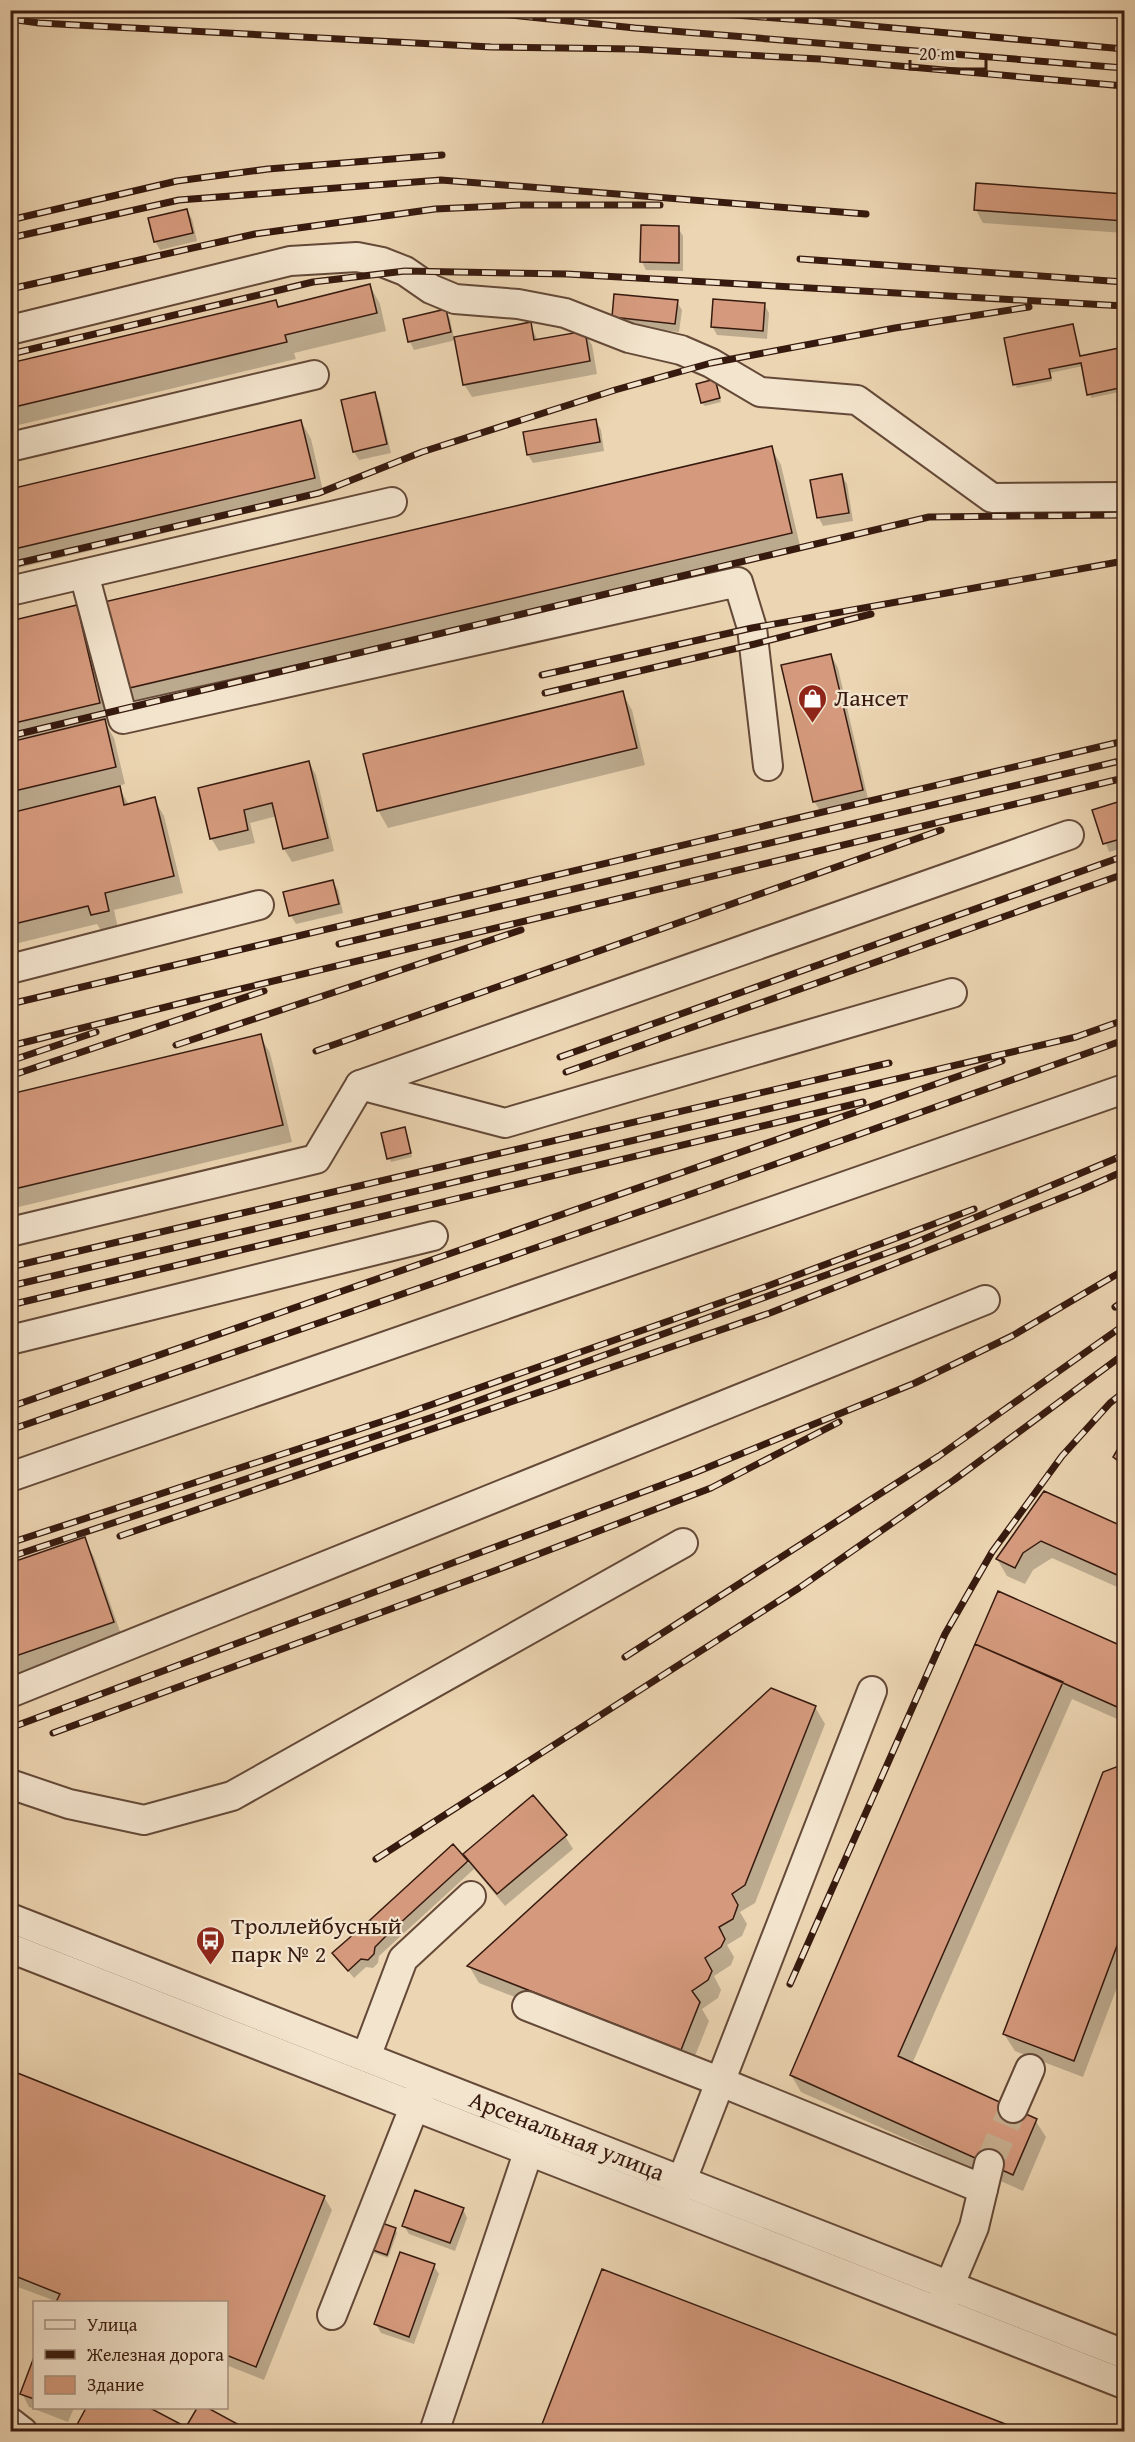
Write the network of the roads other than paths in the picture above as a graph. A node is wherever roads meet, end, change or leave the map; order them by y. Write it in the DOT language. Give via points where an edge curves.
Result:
graph roads {
  1 [pos="10,330"];
  2 [pos="314,375"];
  3 [pos="10,447"];
  4 [pos="1125,496"];
  5 [pos="392,502"];
  6 [pos="84,574"];
  7 [pos="10,591"];
  8 [pos="768,766"];
  9 [pos="1068,835"];
  10 [pos="259,905"];
  11 [pos="10,969"];
  12 [pos="952,993"];
  13 [pos="360,1085"];
  14 [pos="1125,1089"];
  15 [pos="10,1232"];
  16 [pos="433,1236"];
  17 [pos="985,1300"];
  18 [pos="10,1340"];
  19 [pos="10,1478"];
  20 [pos="683,1543"];
  21 [pos="872,1691"];
  22 [pos="10,1693"];
  23 [pos="10,1784"];
  24 [pos="471,1896"];
  25 [pos="10,1918"];
  26 [pos="10,1948"];
  27 [pos="526,2006"];
  28 [pos="366,2057"];
  29 [pos="1030,2069"];
  30 [pos="425,2080"];
  31 [pos="721,2082"];
  32 [pos="415,2106"];
  33 [pos="1013,2108"];
  34 [pos="538,2124"];
  35 [pos="527,2150"];
  36 [pos="682,2180"];
  37 [pos="671,2207"];
  38 [pos="950,2285"];
  39 [pos="939,2312"];
  40 [pos="332,2315"];
  41 [pos="1125,2354"];
  42 [pos="1124,2381"];
  43 [pos="10,2422"];
  44 [pos="23,2432"];
  45 [pos="434,2432"];
  1 -- 4 [label="street" via="291,261 357,257 405,271 431,289 455,299 565,313 629,338 681,350 760,392 857,400 992,498"];
  2 -- 3 [label="street"];
  5 -- 6 [label="street"];
  6 -- 7 [label="street"];
  6 -- 8 [label="street" via="123,719 738,582 752,628"];
  9 -- 13 [label="street"];
  10 -- 11 [label="street"];
  12 -- 13 [label="street" via="505,1123"];
  13 -- 15 [label="street" via="316,1159"];
  14 -- 19 [label="street"];
  16 -- 18 [label="street"];
  17 -- 22 [label="street"];
  20 -- 23 [label="street" via="232,1796 144,1820 69,1804"];
  21 -- 31 [label="street"];
  24 -- 28 [label="street" via="403,1959"];
  25 -- 28 [label="street, Арсенальная улица"];
  26 -- 32 [label="street, Арсенальная улица"];
  27 -- 31 [label="street"];
  28 -- 30 [label="street, Арсенальная улица"];
  29 -- 33 [label="street"];
  30 -- 32 [label="street"];
  30 -- 34 [label="street, Арсенальная улица"];
  31 -- 36 [label="street"];
  31 -- 38 [label="street" via="986,2177 974,2227"];
  32 -- 35 [label="street, Арсенальная улица"];
  32 -- 40 [label="street"];
  34 -- 35 [label="street"];
  34 -- 36 [label="street, Арсенальная улица"];
  35 -- 37 [label="street, Арсенальная улица"];
  35 -- 45 [label="street"];
  36 -- 37 [label="street"];
  36 -- 38 [label="street, Арсенальная улица"];
  37 -- 39 [label="street, Арсенальная улица"];
  38 -- 39 [label="street"];
  38 -- 41 [label="street, Арсенальная улица"];
  39 -- 42 [label="street, Арсенальная улица"];
  43 -- 44 [label="street"];
}
